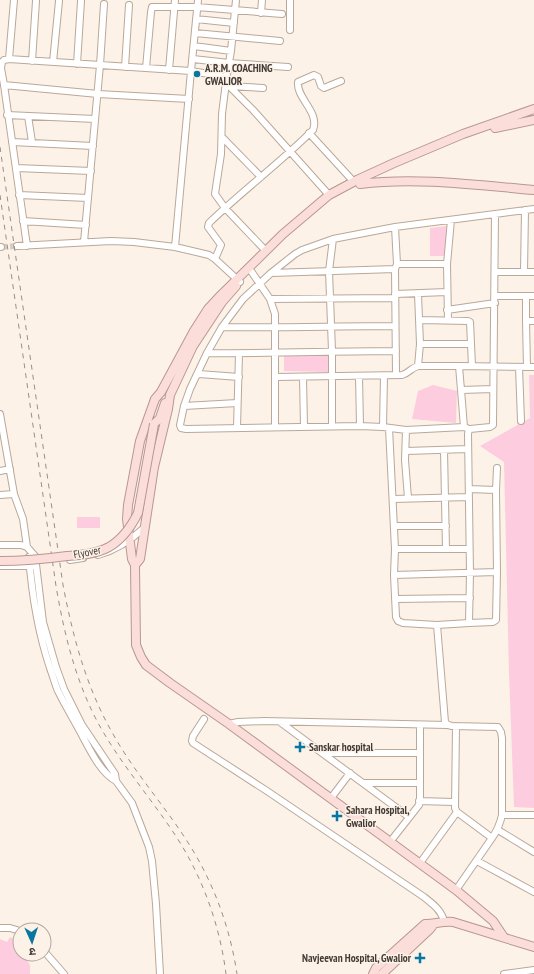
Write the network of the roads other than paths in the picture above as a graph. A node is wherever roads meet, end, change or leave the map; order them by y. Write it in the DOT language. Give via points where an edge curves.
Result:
graph roads {
  1 [pos="14,0"];
  2 [pos="198,0"];
  3 [pos="236,0"];
  4 [pos="262,0"];
  5 [pos="290,0"];
  6 [pos="36,1"];
  7 [pos="59,1"];
  8 [pos="81,1"];
  9 [pos="174,3"];
  10 [pos="104,4"];
  11 [pos="129,5"];
  12 [pos="197,7"];
  13 [pos="235,11"];
  14 [pos="261,12"];
  15 [pos="282,14"];
  16 [pos="196,19"];
  17 [pos="234,23"];
  18 [pos="290,30"];
  19 [pos="195,33"];
  20 [pos="233,36"];
  21 [pos="280,41"];
  22 [pos="194,46"];
  23 [pos="232,51"];
  24 [pos="9,59"];
  25 [pos="193,59"];
  26 [pos="1,61"];
  27 [pos="32,61"];
  28 [pos="53,62"];
  29 [pos="229,63"];
  30 [pos="76,64"];
  31 [pos="100,65"];
  32 [pos="125,67"];
  33 [pos="288,67"];
  34 [pos="146,68"];
  35 [pos="169,70"];
  36 [pos="192,71"];
  37 [pos="341,81"];
  38 [pos="227,82"];
  39 [pos="4,85"];
  40 [pos="263,88"];
  41 [pos="98,94"];
  42 [pos="189,99"];
  43 [pos="534,109"];
  44 [pos="8,115"];
  45 [pos="28,116"];
  46 [pos="96,119"];
  47 [pos="534,120"];
  48 [pos="310,133"];
  49 [pos="222,137"];
  50 [pos="12,142"];
  51 [pos="32,142"];
  52 [pos="93,146"];
  53 [pos="290,152"];
  54 [pos="16,168"];
  55 [pos="91,171"];
  56 [pos="261,177"];
  57 [pos="357,183"];
  58 [pos="534,190"];
  59 [pos="20,195"];
  60 [pos="329,195"];
  61 [pos="88,198"];
  62 [pos="225,208"];
  63 [pos="534,209"];
  64 [pos="525,210"];
  65 [pos="496,214"];
  66 [pos="451,220"];
  67 [pos="23,221"];
  68 [pos="86,225"];
  69 [pos="395,227"];
  70 [pos="333,239"];
  71 [pos="84,242"];
  72 [pos="17,246"];
  73 [pos="27,246"];
  74 [pos="175,247"];
  75 [pos="265,250"];
  76 [pos="215,259"];
  77 [pos="447,264"];
  78 [pos="396,266"];
  79 [pos="250,270"];
  80 [pos="329,271"];
  81 [pos="495,272"];
  82 [pos="524,272"];
  83 [pos="534,272"];
  84 [pos="271,273"];
  85 [pos="239,280"];
  86 [pos="259,284"];
  87 [pos="447,292"];
  88 [pos="418,294"];
  89 [pos="395,296"];
  90 [pos="495,296"];
  91 [pos="526,296"];
  92 [pos="534,296"];
  93 [pos="330,298"];
  94 [pos="270,299"];
  95 [pos="495,303"];
  96 [pos="447,310"];
  97 [pos="420,320"];
  98 [pos="448,320"];
  99 [pos="526,321"];
  100 [pos="534,321"];
  101 [pos="330,326"];
  102 [pos="395,326"];
  103 [pos="222,327"];
  104 [pos="275,328"];
  105 [pos="420,344"];
  106 [pos="471,344"];
  107 [pos="332,351"];
  108 [pos="396,351"];
  109 [pos="207,353"];
  110 [pos="275,353"];
  111 [pos="239,354"];
  112 [pos="418,366"];
  113 [pos="459,366"];
  114 [pos="472,366"];
  115 [pos="495,367"];
  116 [pos="519,367"];
  117 [pos="527,367"];
  118 [pos="534,367"];
  119 [pos="198,374"];
  120 [pos="332,376"];
  121 [pos="359,376"];
  122 [pos="384,376"];
  123 [pos="396,376"];
  124 [pos="238,377"];
  125 [pos="275,377"];
  126 [pos="303,377"];
  127 [pos="493,389"];
  128 [pos="461,390"];
  129 [pos="170,395"];
  130 [pos="161,399"];
  131 [pos="237,403"];
  132 [pos="184,406"];
  133 [pos="0,414"];
  134 [pos="521,421"];
  135 [pos="332,426"];
  136 [pos="360,426"];
  137 [pos="275,427"];
  138 [pos="304,427"];
  139 [pos="386,427"];
  140 [pos="237,428"];
  141 [pos="467,428"];
  142 [pos="406,430"];
  143 [pos="2,441"];
  144 [pos="468,449"];
  145 [pos="444,450"];
  146 [pos="406,451"];
  147 [pos="497,468"];
  148 [pos="10,469"];
  149 [pos="0,471"];
  150 [pos="469,489"];
  151 [pos="496,490"];
  152 [pos="14,494"];
  153 [pos="0,495"];
  154 [pos="469,497"];
  155 [pos="393,498"];
  156 [pos="408,498"];
  157 [pos="445,498"];
  158 [pos="394,526"];
  159 [pos="446,526"];
  160 [pos="144,528"];
  161 [pos="130,540"];
  162 [pos="0,544"];
  163 [pos="395,548"];
  164 [pos="29,549"];
  165 [pos="446,549"];
  166 [pos="469,549"];
  167 [pos="70,560"];
  168 [pos="0,561"];
  169 [pos="135,565"];
  170 [pos="0,566"];
  171 [pos="33,566"];
  172 [pos="498,572"];
  173 [pos="470,573"];
  174 [pos="394,575"];
  175 [pos="470,598"];
  176 [pos="396,599"];
  177 [pos="469,623"];
  178 [pos="437,625"];
  179 [pos="204,718"];
  180 [pos="280,722"];
  181 [pos="229,724"];
  182 [pos="420,724"];
  183 [pos="448,725"];
  184 [pos="456,726"];
  185 [pos="324,753"];
  186 [pos="420,753"];
  187 [pos="350,773"];
  188 [pos="364,783"];
  189 [pos="420,783"];
  190 [pos="331,798"];
  191 [pos="419,801"];
  192 [pos="454,802"];
  193 [pos="457,812"];
  194 [pos="502,815"];
  195 [pos="534,816"];
  196 [pos="410,817"];
  197 [pos="498,830"];
  198 [pos="492,838"];
  199 [pos="390,842"];
  200 [pos="534,852"];
  201 [pos="477,861"];
  202 [pos="420,863"];
  203 [pos="456,890"];
  204 [pos="534,892"];
  205 [pos="489,916"];
  206 [pos="444,921"];
  207 [pos="0,928"];
  208 [pos="12,929"];
  209 [pos="477,930"];
  210 [pos="502,936"];
  211 [pos="534,946"];
  212 [pos="52,958"];
  213 [pos="534,970"];
  214 [pos="375,973"];
  215 [pos="64,974"];
  216 [pos="160,974"];
  217 [pos="504,974"];
  1 -- 24 [label="street"];
  2 -- 12 [label="street"];
  3 -- 13 [label="street"];
  4 -- 14 [label="street"];
  5 -- 18 [label="street"];
  6 -- 27 [label="street"];
  7 -- 28 [label="street"];
  8 -- 30 [label="street"];
  9 -- 12 [label="street"];
  9 -- 34 [label="street" via="154,6 151,9"];
  9 -- 35 [label="street"];
  10 -- 31 [label="street"];
  11 -- 32 [label="street"];
  12 -- 13 [label="street"];
  12 -- 16 [label="street"];
  13 -- 14 [label="street"];
  13 -- 17 [label="street"];
  14 -- 15 [label="street"];
  16 -- 17 [label="street"];
  16 -- 19 [label="street"];
  17 -- 20 [label="street"];
  19 -- 20 [label="street"];
  19 -- 22 [label="street"];
  20 -- 21 [label="street"];
  20 -- 23 [label="street"];
  22 -- 23 [label="street"];
  22 -- 25 [label="street"];
  23 -- 29 [label="street"];
  24 -- 26 [label="street"];
  24 -- 27 [label="street"];
  25 -- 29 [label="street"];
  25 -- 36 [label="street"];
  26 -- 39 [label="street"];
  27 -- 28 [label="street"];
  28 -- 30 [label="street"];
  29 -- 33 [label="street"];
  29 -- 38 [label="street"];
  30 -- 31 [label="street"];
  31 -- 32 [label="street"];
  31 -- 41 [label="street"];
  32 -- 34 [label="street"];
  34 -- 35 [label="street"];
  35 -- 36 [label="street"];
  36 -- 38 [label="street"];
  36 -- 42 [label="street"];
  37 -- 48 [label="street" via="324,88 314,75 298,82 313,119 314,127"];
  38 -- 40 [label="street"];
  38 -- 49 [label="street" via="222,114"];
  38 -- 53 [label="street"];
  39 -- 41 [label="street"];
  39 -- 44 [label="street"];
  41 -- 42 [label="street"];
  41 -- 46 [label="street"];
  42 -- 74 [label="street"];
  43 -- 57 [label="main road" via="394,162"];
  44 -- 45 [label="street"];
  44 -- 50 [label="street"];
  45 -- 46 [label="street"];
  45 -- 51 [label="street"];
  46 -- 52 [label="street"];
  47 -- 57 [label="main road" via="478,134"];
  48 -- 53 [label="street"];
  48 -- 57 [label="street"];
  49 -- 56 [label="street"];
  49 -- 62 [label="street" via="215,190 217,198"];
  50 -- 51 [label="street"];
  50 -- 54 [label="street"];
  51 -- 52 [label="street"];
  52 -- 55 [label="street"];
  53 -- 56 [label="street"];
  53 -- 60 [label="street"];
  54 -- 55 [label="street"];
  54 -- 59 [label="street"];
  55 -- 61 [label="street"];
  56 -- 62 [label="street"];
  57 -- 58 [label="main road" via="419,181"];
  57 -- 60 [label="main road"];
  57 -- 79 [label="main road" via="333,199"];
  59 -- 61 [label="street"];
  59 -- 67 [label="street"];
  60 -- 75 [label="main road"];
  61 -- 68 [label="street"];
  62 -- 75 [label="street"];
  62 -- 76 [label="street" via="208,225 221,245"];
  63 -- 64 [label="street"];
  64 -- 65 [label="street"];
  64 -- 82 [label="street"];
  65 -- 66 [label="street"];
  65 -- 81 [label="street"];
  66 -- 69 [label="street"];
  66 -- 77 [label="street"];
  67 -- 68 [label="street"];
  67 -- 73 [label="street"];
  68 -- 71 [label="street"];
  69 -- 70 [label="street"];
  69 -- 78 [label="street"];
  70 -- 80 [label="street"];
  70 -- 84 [label="street" via="299,252"];
  71 -- 73 [label="street"];
  71 -- 74 [label="street" via="122,241"];
  72 -- 73 [label="street"];
  74 -- 76 [label="street"];
  75 -- 79 [label="main road"];
  76 -- 85 [label="street"];
  77 -- 78 [label="street"];
  77 -- 87 [label="street"];
  78 -- 80 [label="street"];
  78 -- 89 [label="street"];
  79 -- 85 [label="main road"];
  79 -- 86 [label="street"];
  80 -- 84 [label="street"];
  80 -- 93 [label="street"];
  81 -- 82 [label="street"];
  81 -- 90 [label="street"];
  82 -- 83 [label="street"];
  84 -- 86 [label="street"];
  85 -- 129 [label="main road" via="193,346"];
  85 -- 130 [label="main road" via="220,294 208,309 194,331"];
  86 -- 94 [label="street"];
  86 -- 103 [label="street" via="243,299"];
  87 -- 88 [label="street"];
  87 -- 96 [label="street"];
  88 -- 89 [label="street"];
  88 -- 97 [label="street"];
  89 -- 93 [label="street"];
  89 -- 102 [label="street"];
  90 -- 91 [label="street"];
  90 -- 95 [label="street"];
  91 -- 92 [label="street"];
  91 -- 99 [label="street"];
  93 -- 94 [label="street"];
  93 -- 101 [label="street"];
  94 -- 104 [label="street" via="275,314"];
  95 -- 96 [label="street"];
  95 -- 115 [label="street"];
  96 -- 98 [label="street"];
  97 -- 98 [label="street"];
  97 -- 105 [label="street"];
  98 -- 106 [label="street" via="470,322"];
  99 -- 100 [label="street"];
  99 -- 117 [label="street"];
  101 -- 102 [label="street"];
  101 -- 104 [label="street"];
  101 -- 107 [label="street"];
  102 -- 108 [label="street"];
  103 -- 104 [label="street"];
  103 -- 109 [label="street"];
  104 -- 110 [label="street"];
  105 -- 106 [label="street"];
  105 -- 112 [label="street"];
  106 -- 114 [label="street"];
  107 -- 108 [label="street"];
  107 -- 110 [label="street"];
  107 -- 120 [label="street"];
  108 -- 123 [label="street"];
  109 -- 111 [label="street"];
  109 -- 119 [label="street"];
  110 -- 111 [label="street"];
  110 -- 125 [label="street"];
  111 -- 124 [label="street"];
  112 -- 113 [label="street"];
  112 -- 123 [label="street" via="406,374"];
  113 -- 114 [label="street"];
  113 -- 128 [label="street"];
  114 -- 115 [label="street"];
  115 -- 116 [label="street"];
  115 -- 127 [label="street"];
  116 -- 117 [label="street"];
  116 -- 134 [label="street"];
  117 -- 118 [label="street"];
  119 -- 124 [label="street"];
  119 -- 132 [label="street"];
  120 -- 121 [label="street"];
  120 -- 126 [label="street"];
  120 -- 135 [label="street"];
  121 -- 122 [label="street"];
  121 -- 136 [label="street"];
  122 -- 123 [label="street"];
  122 -- 139 [label="street"];
  124 -- 131 [label="street"];
  125 -- 126 [label="street"];
  125 -- 137 [label="street"];
  126 -- 138 [label="street"];
  127 -- 128 [label="street"];
  127 -- 141 [label="street" via="493,425"];
  128 -- 141 [label="street"];
  129 -- 130 [label="main road, Flyover"];
  129 -- 160 [label="main road"];
  130 -- 161 [label="main road" via="154,399 140,441 127,513"];
  130 -- 168 [label="main road, Flyover, bridge" via="160,418 154,424 138,513 124,535 111,546 90,554"];
  131 -- 132 [label="street"];
  131 -- 140 [label="street"];
  132 -- 140 [label="street" via="180,425 183,429"];
  133 -- 143 [label="street"];
  135 -- 136 [label="street"];
  135 -- 138 [label="street"];
  136 -- 139 [label="street"];
  137 -- 138 [label="street"];
  137 -- 140 [label="street"];
  139 -- 142 [label="street"];
  139 -- 155 [label="street"];
  141 -- 142 [label="street"];
  141 -- 144 [label="street"];
  142 -- 146 [label="street"];
  143 -- 148 [label="street"];
  144 -- 145 [label="street"];
  144 -- 150 [label="street"];
  145 -- 146 [label="street"];
  145 -- 157 [label="street"];
  146 -- 156 [label="street"];
  147 -- 151 [label="street"];
  148 -- 149 [label="street"];
  148 -- 152 [label="street"];
  150 -- 151 [label="street"];
  150 -- 154 [label="street"];
  151 -- 172 [label="street"];
  152 -- 153 [label="street"];
  152 -- 164 [label="street" via="23,519"];
  154 -- 157 [label="street"];
  154 -- 166 [label="street"];
  155 -- 156 [label="street"];
  155 -- 158 [label="street"];
  156 -- 157 [label="street"];
  157 -- 159 [label="street"];
  158 -- 159 [label="street"];
  158 -- 163 [label="street"];
  159 -- 165 [label="street"];
  160 -- 161 [label="street"];
  160 -- 169 [label="main road" via="140,559"];
  161 -- 167 [label="street" via="106,553"];
  161 -- 169 [label="main road"];
  162 -- 164 [label="street" via="21,545"];
  163 -- 165 [label="street"];
  163 -- 174 [label="street"];
  164 -- 171 [label="street"];
  165 -- 166 [label="street"];
  166 -- 173 [label="street"];
  169 -- 181 [label="main road" via="136,645 140,658 170,684"];
  170 -- 171 [label="street"];
  171 -- 216 [label="street" via="36,614 45,653 58,691 98,762 132,803 149,847 156,904"];
  172 -- 173 [label="street"];
  172 -- 177 [label="street" via="496,620"];
  173 -- 174 [label="street"];
  173 -- 175 [label="street"];
  174 -- 176 [label="street"];
  175 -- 176 [label="street"];
  175 -- 177 [label="street"];
  176 -- 178 [label="street" via="398,621"];
  177 -- 178 [label="street"];
  178 -- 183 [label="street" via="444,720"];
  179 -- 206 [label="street" via="193,736 193,743 424,897 442,914"];
  180 -- 181 [label="street"];
  180 -- 182 [label="street"];
  180 -- 185 [label="street"];
  181 -- 190 [label="main road"];
  182 -- 183 [label="street"];
  182 -- 186 [label="street"];
  183 -- 184 [label="street"];
  184 -- 192 [label="street"];
  184 -- 194 [label="street" via="499,728 502,753"];
  185 -- 186 [label="street"];
  185 -- 187 [label="street"];
  186 -- 189 [label="street"];
  187 -- 188 [label="street"];
  187 -- 190 [label="street"];
  188 -- 189 [label="street"];
  188 -- 196 [label="street"];
  189 -- 191 [label="street"];
  190 -- 199 [label="main road"];
  191 -- 192 [label="street"];
  191 -- 196 [label="street"];
  192 -- 193 [label="street"];
  193 -- 198 [label="street"];
  193 -- 202 [label="street"];
  194 -- 195 [label="street"];
  194 -- 197 [label="street"];
  196 -- 199 [label="street"];
  197 -- 198 [label="street"];
  197 -- 200 [label="street"];
  198 -- 201 [label="street"];
  199 -- 202 [label="main road"];
  201 -- 203 [label="street"];
  201 -- 204 [label="street"];
  202 -- 203 [label="main road"];
  203 -- 205 [label="main road"];
  205 -- 209 [label="main road" via="486,927"];
  205 -- 210 [label="main road"];
  206 -- 209 [label="main road"];
  206 -- 214 [label="main road" via="425,924"];
  207 -- 208 [label="street"];
  209 -- 210 [label="main road"];
  210 -- 211 [label="main road"];
  212 -- 215 [label="street"];
  213 -- 217 [label="street"];
}
